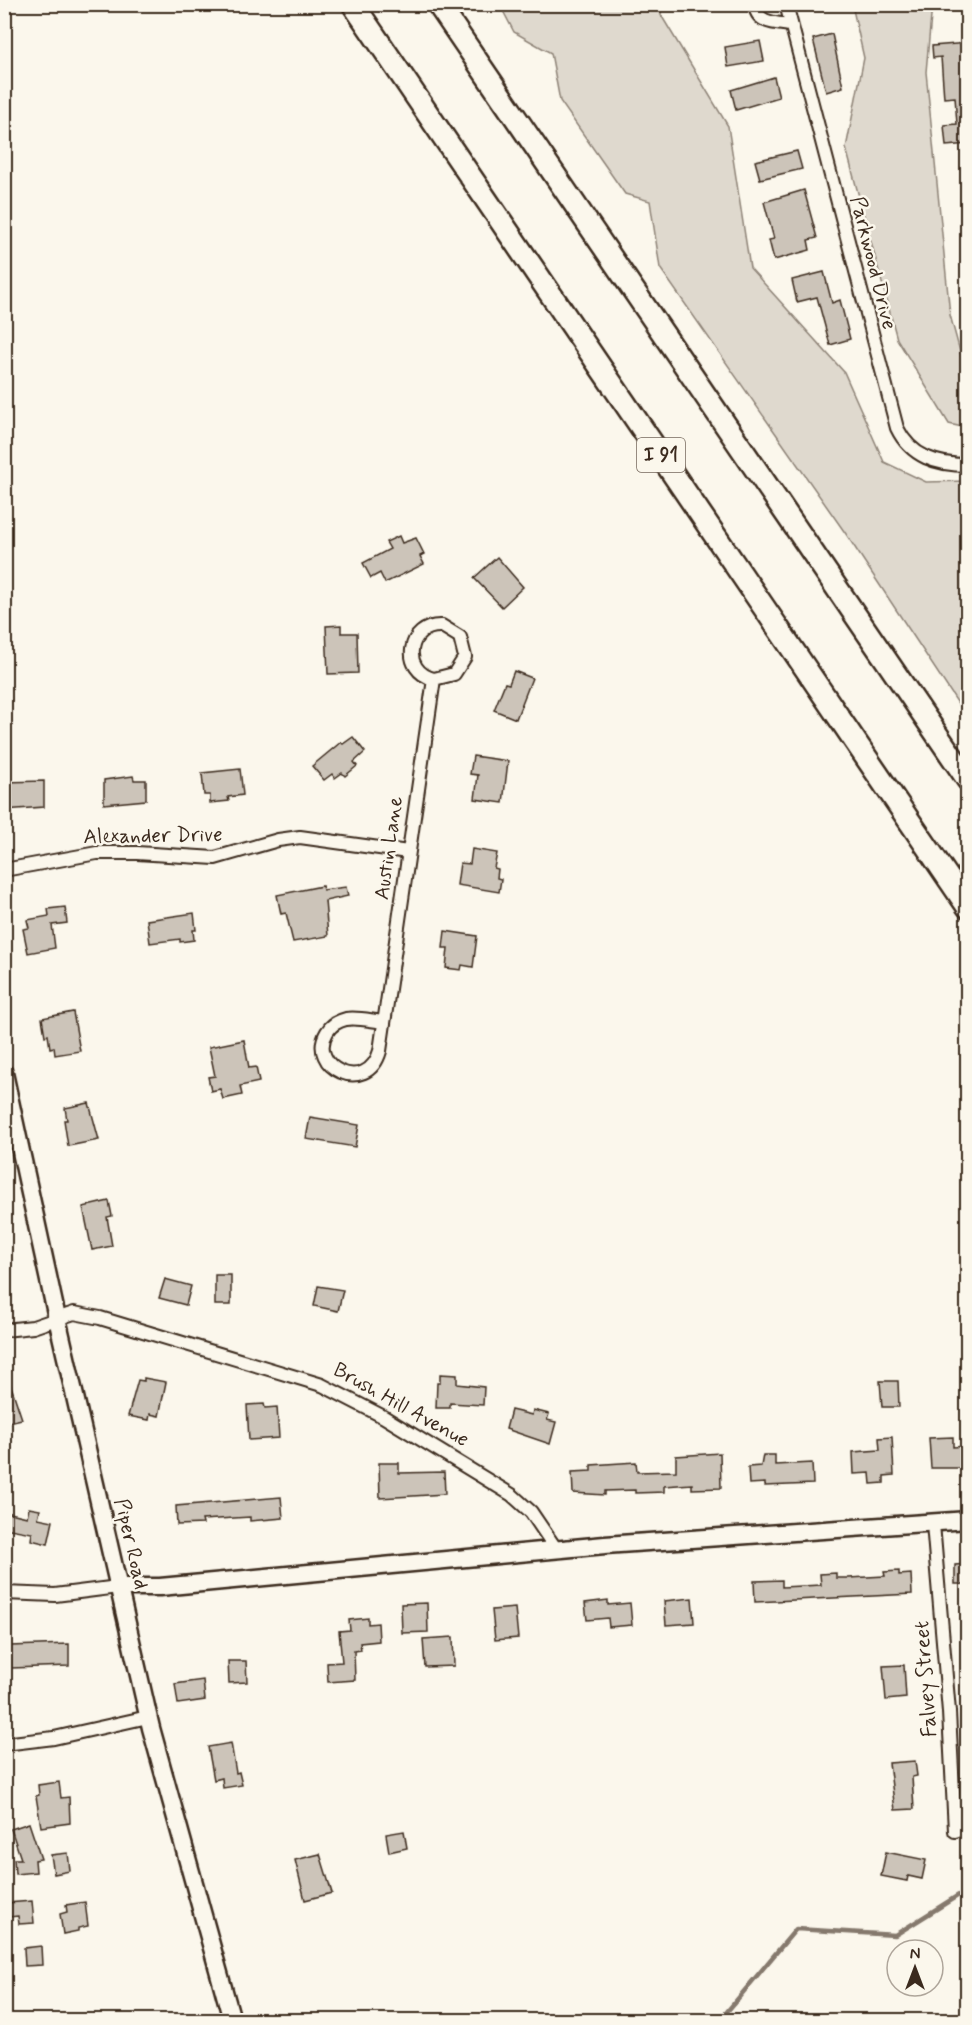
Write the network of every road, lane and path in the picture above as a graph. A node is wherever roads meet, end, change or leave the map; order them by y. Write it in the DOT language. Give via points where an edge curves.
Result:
graph roads {
  1 [pos="353,4"];
  2 [pos="438,4"];
  3 [pos="755,4"];
  4 [pos="786,4"];
  5 [pos="791,25"];
  6 [pos="968,465"];
  7 [pos="434,679"];
  8 [pos="968,780"];
  9 [pos="408,852"];
  10 [pos="4,870"];
  11 [pos="968,907"];
  12 [pos="384,1022"];
  13 [pos="4,1073"];
  14 [pos="57,1318"];
  15 [pos="4,1330"];
  16 [pos="968,1521"];
  17 [pos="933,1524"];
  18 [pos="556,1550"];
  19 [pos="118,1587"];
  20 [pos="4,1593"];
  21 [pos="148,1717"];
  22 [pos="4,1744"];
  23 [pos="955,1831"];
  24 [pos="232,2020"];
  1 -- 11 [label="highway, I 91"];
  2 -- 8 [label="highway"];
  3 -- 5 [label="street" via="761,19"];
  4 -- 5 [label="street, Parkwood Drive"];
  5 -- 6 [label="street, Parkwood Drive" via="897,428 917,454"];
  7 -- 7 [label="street" via="454,674 465,657 460,637 442,626 422,631 411,649 416,669"];
  7 -- 9 [label="street, Austin Lane"];
  9 -- 10 [label="street, Alexander Drive" via="300,837 214,858 97,853"];
  9 -- 12 [label="street, Austin Lane"];
  12 -- 12 [label="street, Austin Lane" via="351,1018 335,1024 324,1042 328,1063 347,1075 368,1070 378,1056"];
  13 -- 14 [label="street, Piper Road"];
  14 -- 15 [label="street, Brush Hill Avenue" via="33,1327"];
  14 -- 18 [label="street, Brush Hill Avenue" via="74,1313 100,1318 322,1385 384,1417 512,1495 531,1512"];
  14 -- 19 [label="street, Piper Road"];
  16 -- 17 [label="street"];
  17 -- 18 [label="street"];
  17 -- 23 [label="street, Falvey Street"];
  18 -- 19 [label="street" via="160,1587"];
  19 -- 20 [label="street" via="55,1596"];
  19 -- 21 [label="street, Piper Road"];
  21 -- 22 [label="street" via="54,1738"];
  21 -- 24 [label="street, Piper Road"];
}
